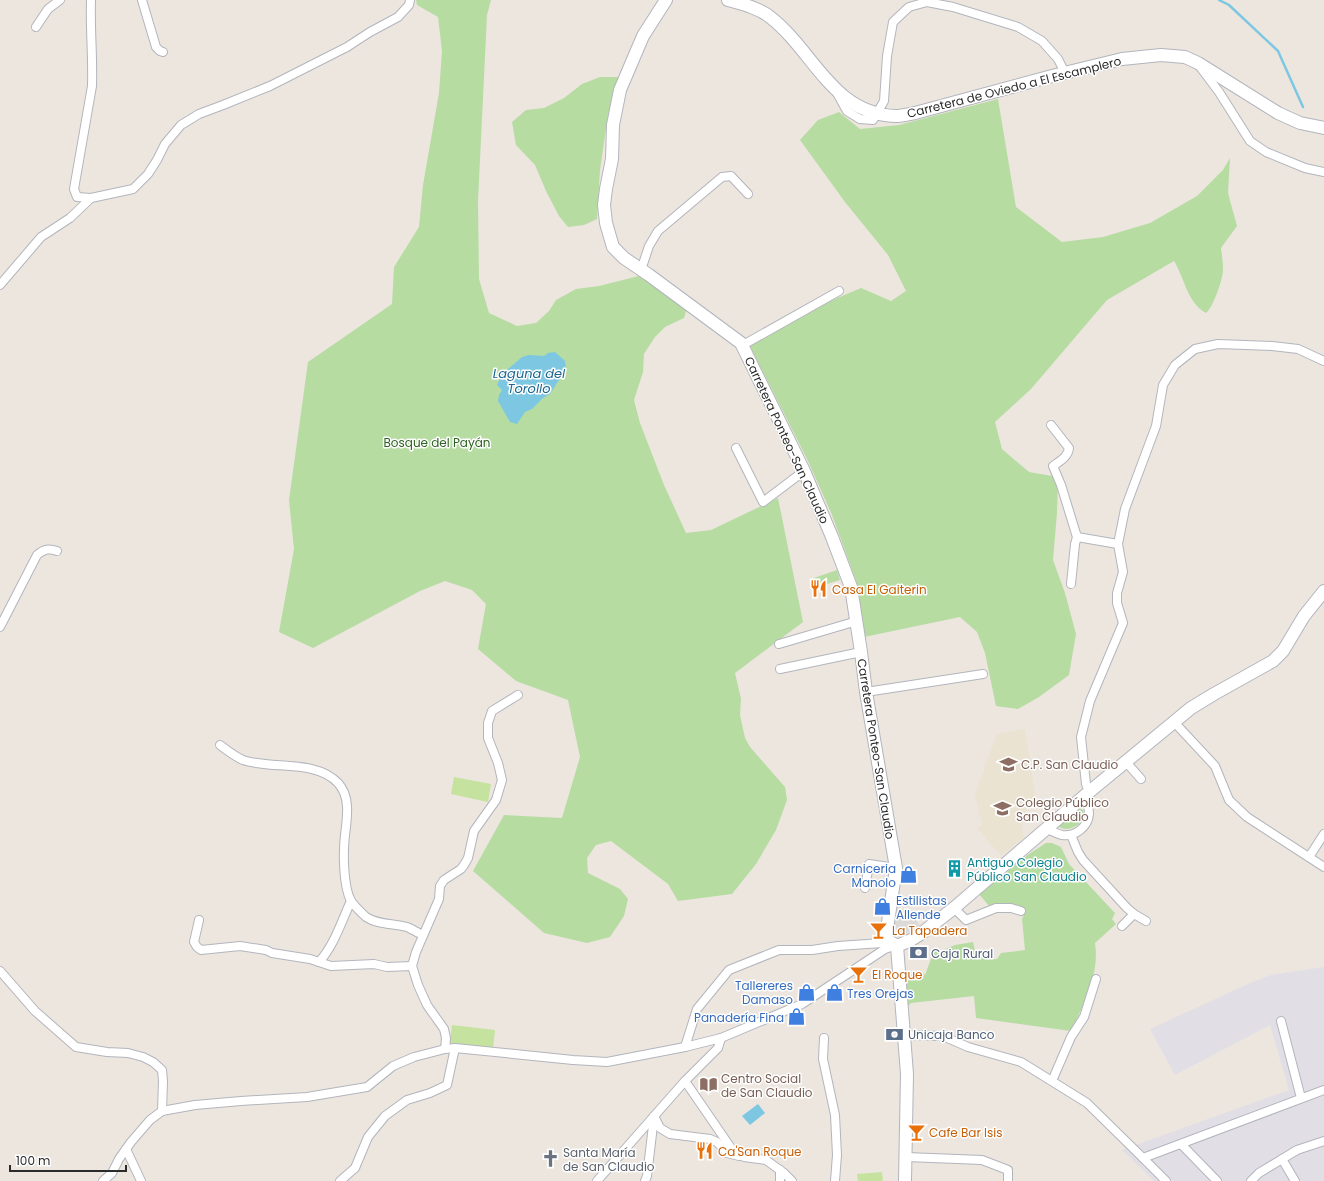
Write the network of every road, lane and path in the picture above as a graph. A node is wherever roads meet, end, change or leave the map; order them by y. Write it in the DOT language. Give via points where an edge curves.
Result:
graph roads {
  1 [pos="60,0"];
  2 [pos="91,0"];
  3 [pos="142,0"];
  4 [pos="410,0"];
  5 [pos="666,0"];
  6 [pos="728,0"];
  7 [pos="36,27"];
  8 [pos="163,52"];
  9 [pos="1198,63"];
  10 [pos="1065,73"];
  11 [pos="876,113"];
  12 [pos="1324,128"];
  13 [pos="1324,172"];
  14 [pos="748,194"];
  15 [pos="91,198"];
  16 [pos="641,270"];
  17 [pos="0,285"];
  18 [pos="839,291"];
  19 [pos="743,345"];
  20 [pos="1324,361"];
  21 [pos="1050,426"];
  22 [pos="736,448"];
  23 [pos="804,471"];
  24 [pos="1078,537"];
  25 [pos="1118,544"];
  26 [pos="57,551"];
  27 [pos="1071,584"];
  28 [pos="1324,591"];
  29 [pos="856,621"];
  30 [pos="0,627"];
  31 [pos="779,644"];
  32 [pos="861,652"];
  33 [pos="780,669"];
  34 [pos="983,674"];
  35 [pos="866,692"];
  36 [pos="518,695"];
  37 [pos="1174,722"];
  38 [pos="220,745"];
  39 [pos="1126,762"];
  40 [pos="1141,779"];
  41 [pos="1087,794"];
  42 [pos="1047,829"];
  43 [pos="1324,834"];
  44 [pos="1070,835"];
  45 [pos="1309,857"];
  46 [pos="1324,867"];
  47 [pos="896,868"];
  48 [pos="865,888"];
  49 [pos="351,900"];
  50 [pos="954,908"];
  51 [pos="1021,911"];
  52 [pos="1134,914"];
  53 [pos="199,920"];
  54 [pos="1146,921"];
  55 [pos="1122,926"];
  56 [pos="423,935"];
  57 [pos="896,946"];
  58 [pos="320,962"];
  59 [pos="412,966"];
  60 [pos="0,971"];
  61 [pos="1096,979"];
  62 [pos="1281,1021"];
  63 [pos="905,1035"];
  64 [pos="721,1038"];
  65 [pos="824,1038"];
  66 [pos="685,1047"];
  67 [pos="455,1048"];
  68 [pos="445,1049"];
  69 [pos="685,1081"];
  70 [pos="1052,1081"];
  71 [pos="1324,1090"];
  72 [pos="1301,1098"];
  73 [pos="162,1111"];
  74 [pos="654,1116"];
  75 [pos="1324,1141"];
  76 [pos="1181,1144"];
  77 [pos="126,1149"];
  78 [pos="744,1157"];
  79 [pos="906,1157"];
  80 [pos="1143,1158"];
  81 [pos="1282,1159"];
  82 [pos="780,1170"];
  83 [pos="103,1181"];
  84 [pos="141,1181"];
  85 [pos="340,1181"];
  86 [pos="597,1181"];
  87 [pos="645,1181"];
  88 [pos="780,1181"];
  89 [pos="786,1181"];
  90 [pos="792,1181"];
  91 [pos="835,1181"];
  92 [pos="905,1181"];
  93 [pos="1008,1181"];
  94 [pos="1166,1181"];
  95 [pos="1217,1181"];
  96 [pos="1251,1181"];
  97 [pos="1295,1181"];
  1 -- 7 [label="street" via="48,9"];
  2 -- 15 [label="street" via="92,86 74,189 77,197"];
  3 -- 8 [label="street" via="156,47"];
  4 -- 15 [label="street" via="409,5 398,17 347,47 270,86 199,114 181,125 164,144 148,174 133,189"];
  5 -- 16 [label="street, Carretera Ponteo-San Claudio" via="643,36 620,90 613,125 612,159 604,205 613,247"];
  6 -- 11 [label="street, Carretera de Oviedo a El Escamplero" via="769,16 789,34 835,90 851,102"];
  9 -- 10 [label="street, Carretera de Oviedo a El Escamplero" via="1185,57 1161,55 1122,59"];
  9 -- 12 [label="street, Carretera de Oviedo a El Escamplero" via="1278,112 1300,123"];
  9 -- 13 [label="street" via="1250,141 1266,152 1305,168"];
  10 -- 11 [label="street, Carretera de Oviedo a El Escamplero" via="914,113 897,116"];
  10 -- 11 [label="street" via="1058,58 1042,41 1018,27 953,7 927,2 909,7 893,22 887,56 884,101"];
  14 -- 16 [label="street" via="732,176 722,176 658,231 649,246"];
  15 -- 17 [label="street" via="70,218 42,237"];
  16 -- 19 [label="street, Carretera Ponteo-San Claudio"];
  18 -- 19 [label="street"];
  19 -- 23 [label="street, Carretera Ponteo-San Claudio"];
  20 -- 25 [label="street" via="1298,349 1218,344 1195,349 1175,365 1163,385 1156,426 1125,509"];
  21 -- 24 [label="street" via="1069,448 1065,457 1053,466"];
  22 -- 23 [label="street" via="763,502"];
  23 -- 29 [label="street, Carretera Ponteo-San Claudio" via="851,587"];
  24 -- 25 [label="street"];
  24 -- 27 [label="street"];
  25 -- 41 [label="street" via="1123,572 1117,603 1123,623 1090,701 1081,737"];
  26 -- 30 [label="street" via="42,550 37,555"];
  28 -- 37 [label="street" via="1304,616 1283,651 1273,661 1191,708"];
  29 -- 31 [label="street"];
  29 -- 32 [label="street, Carretera Ponteo-San Claudio"];
  32 -- 33 [label="street"];
  32 -- 35 [label="street, Carretera Ponteo-San Claudio"];
  34 -- 35 [label="street"];
  35 -- 47 [label="street, Carretera Ponteo-San Claudio"];
  36 -- 56 [label="street" via="492,711 488,723 488,738 502,780 496,800 474,831 464,865 440,886 439,899"];
  37 -- 39 [label="street"];
  37 -- 45 [label="street" via="1215,766 1229,800 1247,817"];
  38 -- 49 [label="street" via="242,759 259,764 313,770 330,776 339,784 345,793 348,808 344,859 347,889"];
  39 -- 40 [label="street"];
  39 -- 41 [label="street"];
  41 -- 42 [label="street"];
  41 -- 44 [label="street" via="1087,821 1082,828"];
  42 -- 44 [label="street" via="1058,834"];
  42 -- 50 [label="street"];
  43 -- 45 [label="street"];
  44 -- 52 [label="street" via="1083,860"];
  45 -- 46 [label="street"];
  47 -- 48 [label="street" via="869,864"];
  47 -- 57 [label="street, Carretera Ponteo-San Claudio" via="886,936 887,940"];
  49 -- 56 [label="street" via="373,921 407,927"];
  49 -- 58 [label="street" via="330,949"];
  50 -- 51 [label="street" via="966,920 996,908"];
  50 -- 57 [label="street" via="922,933"];
  52 -- 54 [label="street"];
  52 -- 55 [label="street"];
  53 -- 58 [label="street" via="194,942 201,950 240,946"];
  56 -- 59 [label="street"];
  57 -- 63 [label="street"];
  57 -- 64 [label="street" via="885,949 802,1004"];
  57 -- 66 [label="street" via="882,943 812,950 779,950 729,970 697,1009"];
  58 -- 59 [label="street" via="331,966"];
  59 -- 68 [label="street" via="427,1005 444,1028"];
  60 -- 73 [label="street" via="35,1011 76,1047 107,1052 128,1052 153,1062 162,1070"];
  61 -- 70 [label="street" via="1084,1017 1071,1038"];
  62 -- 72 [label="street"];
  63 -- 70 [label="street" via="942,1036 968,1047 1021,1062"];
  63 -- 79 [label="street"];
  64 -- 66 [label="street"];
  64 -- 69 [label="street" via="718,1048"];
  65 -- 91 [label="street" via="823,1059 834,1115 837,1155"];
  66 -- 67 [label="street" via="607,1062"];
  67 -- 68 [label="street"];
  67 -- 85 [label="street" via="447,1085 407,1100 385,1116 368,1137 355,1168"];
  68 -- 73 [label="street" via="414,1057 393,1066 366,1087 307,1097 195,1105"];
  69 -- 74 [label="street"];
  69 -- 78 [label="street" via="731,1148"];
  70 -- 80 [label="street" via="1087,1103"];
  71 -- 72 [label="street"];
  72 -- 76 [label="street"];
  73 -- 77 [label="street" via="150,1120"];
  74 -- 78 [label="street" via="660,1128 670,1134 710,1139 717,1142 727,1153"];
  74 -- 86 [label="street"];
  74 -- 87 [label="street"];
  75 -- 81 [label="street" via="1297,1150"];
  76 -- 80 [label="street"];
  76 -- 95 [label="street"];
  77 -- 83 [label="street" via="112,1173"];
  77 -- 84 [label="street"];
  78 -- 82 [label="street" via="766,1160"];
  79 -- 92 [label="street"];
  79 -- 93 [label="street" via="982,1160 1008,1170"];
  80 -- 94 [label="street"];
  81 -- 96 [label="street"];
  81 -- 97 [label="street"];
  82 -- 88 [label="street"];
  82 -- 89 [label="street"];
  82 -- 90 [label="street"];
}
